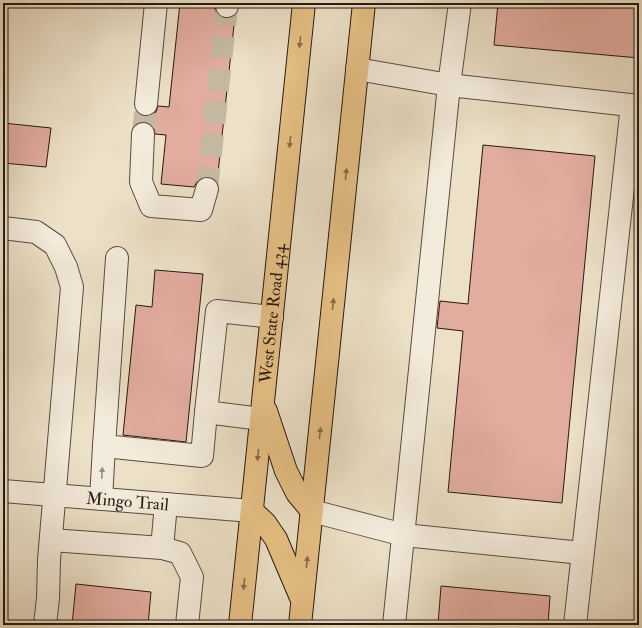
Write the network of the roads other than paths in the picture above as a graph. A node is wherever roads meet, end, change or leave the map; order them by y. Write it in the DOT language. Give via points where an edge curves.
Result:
graph roads {
  1 [pos="156,3"];
  2 [pos="304,3"];
  3 [pos="364,3"];
  4 [pos="460,3"];
  5 [pos="357,69"];
  6 [pos="449,85"];
  7 [pos="146,104"];
  8 [pos="635,106"];
  9 [pos="143,134"];
  10 [pos="206,189"];
  11 [pos="3,228"];
  12 [pos="118,258"];
  13 [pos="272,317"];
  14 [pos="262,410"];
  15 [pos="206,412"];
  16 [pos="104,446"];
  17 [pos="3,491"];
  18 [pos="55,495"];
  19 [pos="101,499"];
  20 [pos="166,504"];
  21 [pos="252,511"];
  22 [pos="312,511"];
  23 [pos="404,535"];
  24 [pos="51,540"];
  25 [pos="162,548"];
  26 [pos="582,553"];
  27 [pos="303,601"];
  28 [pos="46,625"];
  29 [pos="187,625"];
  30 [pos="240,625"];
  31 [pos="300,625"];
  32 [pos="394,625"];
  33 [pos="574,625"];
  1 -- 7 [label="street"];
  2 -- 13 [label="main road, West State Road 434, one-way"];
  3 -- 5 [label="main road"];
  4 -- 6 [label="street"];
  5 -- 6 [label="street"];
  22 -- 5 [label="main road, one-way"];
  6 -- 8 [label="street"];
  6 -- 23 [label="street"];
  8 -- 26 [label="street"];
  9 -- 10 [label="street" via="141,182 151,206 202,210"];
  11 -- 18 [label="street" via="36,232 55,245 72,287"];
  12 -- 16 [label="street"];
  13 -- 14 [label="main road, West State Road 434"];
  13 -- 15 [label="street" via="217,311"];
  14 -- 15 [label="street"];
  14 -- 21 [label="main road, West State Road 434, one-way"];
  14 -- 22 [label="main road" via="286,471"];
  15 -- 16 [label="street" via="202,456"];
  19 -- 16 [label="street, one-way"];
  17 -- 18 [label="street, Mingo Trail"];
  18 -- 19 [label="street, Mingo Trail"];
  18 -- 24 [label="street"];
  19 -- 20 [label="street, Mingo Trail"];
  20 -- 21 [label="street, Mingo Trail"];
  20 -- 25 [label="street"];
  21 -- 27 [label="main road" via="265,523 276,539"];
  21 -- 30 [label="main road, West State Road 434, one-way"];
  22 -- 23 [label="street"];
  27 -- 22 [label="main road, one-way"];
  23 -- 26 [label="street"];
  23 -- 32 [label="street"];
  24 -- 25 [label="street"];
  24 -- 28 [label="street"];
  25 -- 29 [label="street" via="180,553 192,577"];
  26 -- 33 [label="street"];
  27 -- 31 [label="main road"];
}
